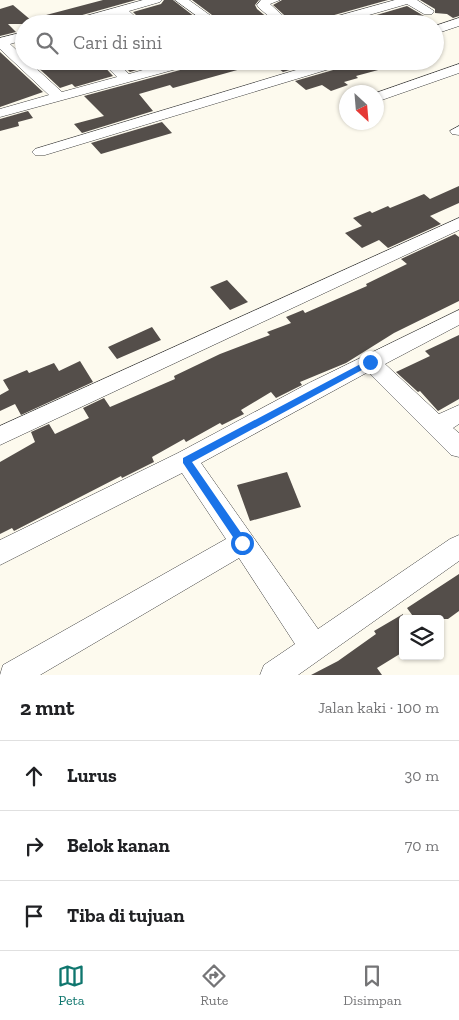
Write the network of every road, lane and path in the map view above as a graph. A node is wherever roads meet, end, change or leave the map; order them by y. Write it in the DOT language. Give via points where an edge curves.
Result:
graph roads {
  1 [pos="156,0"];
  2 [pos="181,0"];
  3 [pos="274,0"];
  4 [pos="407,0"];
  5 [pos="120,10"];
  6 [pos="428,11"];
  7 [pos="103,15"];
  8 [pos="126,15"];
  9 [pos="203,15"];
  10 [pos="274,15"];
  11 [pos="355,15"];
  12 [pos="459,22"];
  13 [pos="444,27"];
  14 [pos="15,38"];
  15 [pos="0,42"];
  16 [pos="15,56"];
  17 [pos="459,68"];
  18 [pos="30,70"];
  19 [pos="117,70"];
  20 [pos="159,70"];
  21 [pos="311,70"];
  22 [pos="127,79"];
  23 [pos="384,95"];
  24 [pos="59,97"];
  25 [pos="0,113"];
  26 [pos="40,152"];
  27 [pos="459,223"];
  28 [pos="459,317"];
  29 [pos="370,362"];
  30 [pos="459,414"];
  31 [pos="438,426"];
  32 [pos="0,436"];
  33 [pos="459,448"];
  34 [pos="186,460"];
  35 [pos="242,543"];
  36 [pos="459,547"];
  37 [pos="0,553"];
  38 [pos="314,647"];
  39 [pos="13,675"];
  40 [pos="274,675"];
  1 -- 5 [label="street"];
  2 -- 9 [label="street"];
  3 -- 10 [label="street" via="265,2 263,6"];
  4 -- 6 [label="street"];
  4 -- 11 [label="street"];
  5 -- 7 [label="street"];
  5 -- 8 [label="street"];
  12 -- 13 [label="street"];
  14 -- 15 [label="street"];
  15 -- 16 [label="street"];
  17 -- 23 [label="street"];
  18 -- 24 [label="street"];
  19 -- 22 [label="street"];
  20 -- 22 [label="street"];
  21 -- 26 [label="street"];
  22 -- 24 [label="street"];
  24 -- 25 [label="street"];
  27 -- 32 [label="street"];
  28 -- 29 [label="street"];
  29 -- 31 [label="street"];
  29 -- 34 [label="street"];
  30 -- 31 [label="street"];
  31 -- 33 [label="street"];
  34 -- 35 [label="street"];
  34 -- 37 [label="street"];
  35 -- 38 [label="street"];
  35 -- 39 [label="street"];
  36 -- 38 [label="street"];
  38 -- 40 [label="street"];
}
